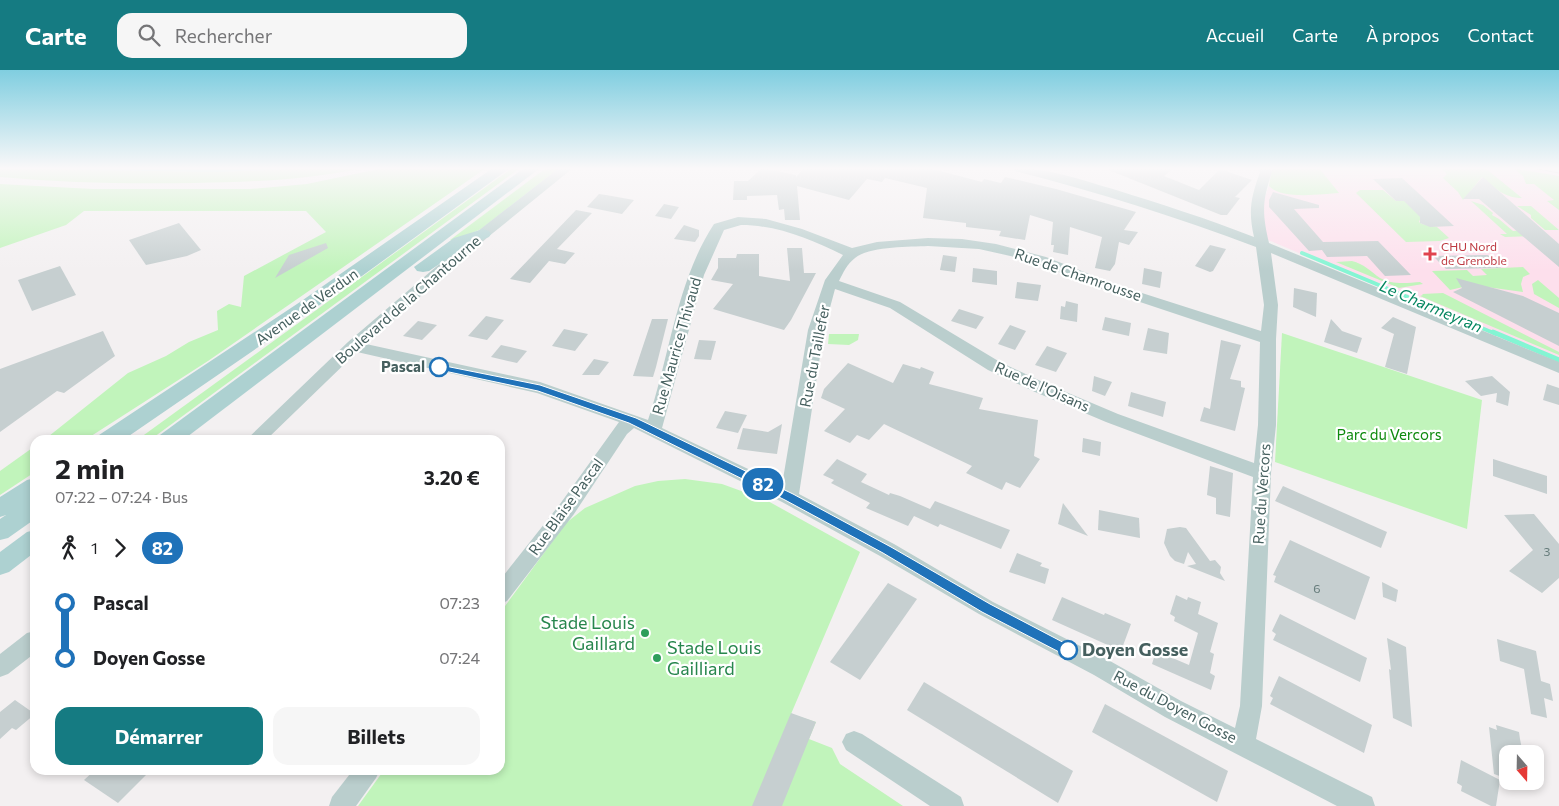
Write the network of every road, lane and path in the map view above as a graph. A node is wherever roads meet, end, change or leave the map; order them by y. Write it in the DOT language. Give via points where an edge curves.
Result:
graph roads {
  1 [pos="454,202"];
  2 [pos="487,202"];
  3 [pos="524,202"];
  4 [pos="1144,202"];
  5 [pos="1254,202"];
  6 [pos="1247,221"];
  7 [pos="1204,222"];
  8 [pos="483,234"];
  9 [pos="1263,244"];
  10 [pos="852,254"];
  11 [pos="831,283"];
  12 [pos="266,335"];
  13 [pos="1268,339"];
  14 [pos="354,346"];
  15 [pos="1559,368"];
  16 [pos="632,420"];
  17 [pos="653,430"];
  18 [pos="115,435"];
  19 [pos="135,435"];
  20 [pos="175,435"];
  21 [pos="197,435"];
  22 [pos="260,435"];
  23 [pos="1262,473"];
  24 [pos="30,489"];
  25 [pos="789,497"];
  26 [pos="0,508"];
  27 [pos="30,511"];
  28 [pos="0,532"];
  29 [pos="30,543"];
  30 [pos="30,555"];
  31 [pos="0,565"];
  32 [pos="0,576"];
  33 [pos="505,588"];
  34 [pos="30,644"];
  35 [pos="0,667"];
  36 [pos="854,742"];
  37 [pos="1243,743"];
  38 [pos="364,775"];
  39 [pos="341,806"];
  40 [pos="952,806"];
  41 [pos="1363,806"];
  1 -- 12 [label="main road, Avenue de Verdun"];
  2 -- 20 [label="main road, Avenue de Verdun"];
  3 -- 8 [label="street, Boulevard de la Chantourne"];
  4 -- 7 [label="street"];
  5 -- 6 [label="street, Rue du Vercors"];
  6 -- 7 [label="street" via="1227,226"];
  6 -- 9 [label="street, Rue du Vercors"];
  7 -- 9 [label="street"];
  8 -- 14 [label="street, Boulevard de la Chantourne"];
  8 -- 21 [label="main road" via="460,242 425,265"];
  9 -- 13 [label="street, Rue du Vercors" via="1271,305"];
  9 -- 15 [label="street"];
  10 -- 11 [label="street, Rue du Taillefer"];
  10 -- 13 [label="street, Rue de Chamrousse" via="883,245 933,241 989,247 1027,256 1128,294"];
  10 -- 17 [label="street, Rue Maurice Thivaud" via="838,246 761,222 741,221 719,227 708,244 689,296"];
  11 -- 23 [label="street, Rue de l'Oisans" via="895,305 994,366 1041,388 1112,418"];
  11 -- 25 [label="street, Rue du Taillefer" via="816,330"];
  12 -- 18 [label="main road, Avenue de Verdun"];
  12 -- 19 [label="main road"];
  13 -- 23 [label="street, Rue du Vercors" via="1267,425"];
  14 -- 16 [label="street, Rue du Doyen Gosse" via="540,388"];
  14 -- 22 [label="street, Boulevard de la Chantourne"];
  16 -- 17 [label="street, Rue du Doyen Gosse"];
  16 -- 33 [label="street, Rue Blaise Pascal"];
  17 -- 25 [label="street, Rue du Doyen Gosse"];
  23 -- 37 [label="street, Rue du Vercors" via="1251,706"];
  24 -- 26 [label="main road"];
  25 -- 37 [label="street, Rue du Doyen Gosse" via="986,608"];
  27 -- 28 [label="main road"];
  29 -- 31 [label="main road"];
  30 -- 32 [label="main road"];
  34 -- 35 [label="street"];
  36 -- 40 [label="street"];
  37 -- 41 [label="street, Rue du Doyen Gosse"];
  38 -- 39 [label="street"];
}
